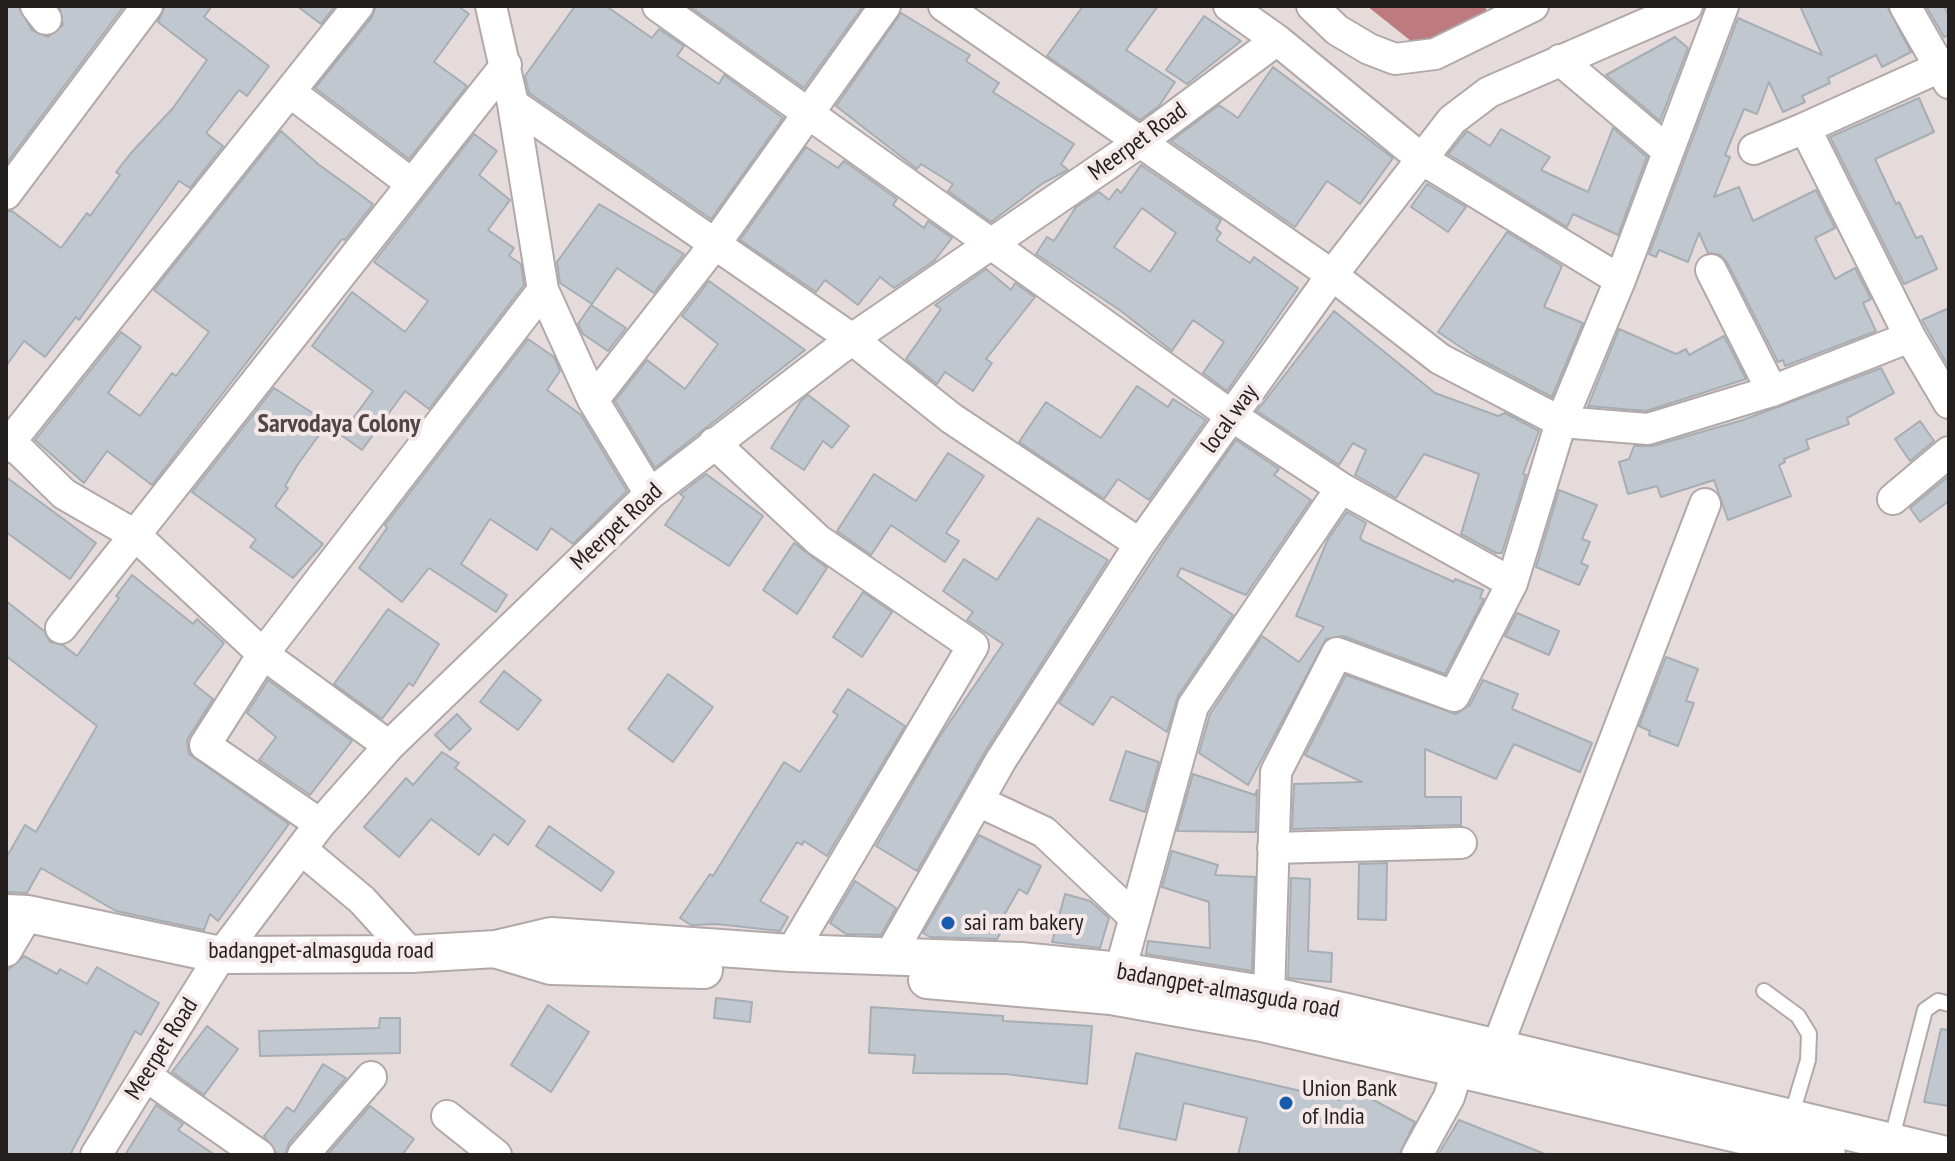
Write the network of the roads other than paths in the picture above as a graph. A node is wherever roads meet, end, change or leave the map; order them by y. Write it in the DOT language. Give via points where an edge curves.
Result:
graph roads {
  1 [pos="147,6"];
  2 [pos="358,6"];
  3 [pos="491,6"];
  4 [pos="658,6"];
  5 [pos="885,6"];
  6 [pos="944,6"];
  7 [pos="1229,6"];
  8 [pos="1312,6"];
  9 [pos="1533,6"];
  10 [pos="1687,6"];
  11 [pos="1723,6"];
  12 [pos="1905,6"];
  13 [pos="1277,40"];
  14 [pos="1560,60"];
  15 [pos="506,65"];
  16 [pos="1946,71"];
  17 [pos="290,92"];
  18 [pos="513,104"];
  19 [pos="808,112"];
  20 [pos="1805,128"];
  21 [pos="1140,142"];
  22 [pos="1754,149"];
  23 [pos="1668,151"];
  24 [pos="1423,160"];
  25 [pos="412,184"];
  26 [pos="6,194"];
  27 [pos="715,244"];
  28 [pos="994,244"];
  29 [pos="1711,270"];
  30 [pos="1332,275"];
  31 [pos="1620,280"];
  32 [pos="543,290"];
  33 [pos="1910,337"];
  34 [pos="852,339"];
  35 [pos="1772,391"];
  36 [pos="593,400"];
  37 [pos="1949,403"];
  38 [pos="1232,416"];
  39 [pos="1561,422"];
  40 [pos="8,441"];
  41 [pos="714,443"];
  42 [pos="1949,452"];
  43 [pos="1341,488"];
  44 [pos="650,494"];
  45 [pos="1893,499"];
  46 [pos="1705,504"];
  47 [pos="135,535"];
  48 [pos="1140,544"];
  49 [pos="1512,583"];
  50 [pos="61,628"];
  51 [pos="263,654"];
  52 [pos="389,746"];
  53 [pos="978,801"];
  54 [pos="320,824"];
  55 [pos="1461,843"];
  56 [pos="1273,848"];
  57 [pos="301,849"];
  58 [pos="17,914"];
  59 [pos="1134,917"];
  60 [pos="496,949"];
  61 [pos="6,951"];
  62 [pos="791,953"];
  63 [pos="411,954"];
  64 [pos="221,955"];
  65 [pos="890,955"];
  66 [pos="1120,971"];
  67 [pos="1764,991"];
  68 [pos="1269,995"];
  69 [pos="1949,1004"];
  70 [pos="1342,1026"];
  71 [pos="1496,1050"];
  72 [pos="1458,1068"];
  73 [pos="146,1076"];
  74 [pos="371,1077"];
  75 [pos="447,1116"];
  76 [pos="1791,1118"];
  77 [pos="1891,1142"];
  78 [pos="96,1155"];
  79 [pos="259,1155"];
  80 [pos="303,1155"];
  81 [pos="496,1155"];
  82 [pos="1417,1155"];
  83 [pos="1827,1155"];
  84 [pos="1946,1155"];
  1 -- 26 [label="street"];
  2 -- 17 [label="street"];
  3 -- 15 [label="street"];
  4 -- 19 [label="street"];
  5 -- 19 [label="street"];
  6 -- 21 [label="street"];
  7 -- 13 [label="street"];
  8 -- 9 [label="street" via="1337,30 1395,59 1435,54"];
  10 -- 14 [label="street, local way"];
  11 -- 23 [label="street"];
  12 -- 16 [label="street"];
  13 -- 21 [label="street, Meerpet Road"];
  13 -- 24 [label="street"];
  14 -- 23 [label="street"];
  14 -- 24 [label="street, local way" via="1489,92 1452,120"];
  15 -- 18 [label="street"];
  15 -- 25 [label="street"];
  16 -- 20 [label="street"];
  17 -- 25 [label="street"];
  17 -- 40 [label="street"];
  18 -- 27 [label="street"];
  18 -- 32 [label="street"];
  19 -- 27 [label="street"];
  19 -- 28 [label="street"];
  20 -- 22 [label="street"];
  20 -- 33 [label="street"];
  21 -- 28 [label="street, Meerpet Road"];
  21 -- 30 [label="street"];
  23 -- 31 [label="street"];
  24 -- 30 [label="street, local way"];
  24 -- 31 [label="street"];
  25 -- 47 [label="street"];
  27 -- 34 [label="street"];
  27 -- 36 [label="street"];
  28 -- 34 [label="street, Meerpet Road"];
  28 -- 38 [label="street"];
  29 -- 35 [label="street"];
  30 -- 38 [label="street, local way"];
  30 -- 39 [label="street" via="1440,359"];
  31 -- 39 [label="street"];
  32 -- 36 [label="street"];
  32 -- 51 [label="street"];
  33 -- 35 [label="street"];
  33 -- 37 [label="street"];
  34 -- 41 [label="street, Meerpet Road"];
  34 -- 48 [label="street" via="951,418"];
  35 -- 39 [label="street" via="1648,429"];
  36 -- 44 [label="street"];
  38 -- 43 [label="street"];
  38 -- 48 [label="street, local way"];
  39 -- 49 [label="street"];
  40 -- 47 [label="street" via="64,494"];
  41 -- 44 [label="street, Meerpet Road"];
  41 -- 62 [label="street" via="818,540 973,646"];
  42 -- 45 [label="street"];
  43 -- 49 [label="street"];
  43 -- 59 [label="street" via="1193,706"];
  44 -- 52 [label="street, Meerpet Road"];
  46 -- 71 [label="street"];
  47 -- 50 [label="street"];
  47 -- 51 [label="street"];
  48 -- 53 [label="street, local way"];
  49 -- 56 [label="street" via="1454,696 1337,653 1276,772"];
  51 -- 52 [label="street"];
  51 -- 54 [label="street" via="205,745"];
  52 -- 54 [label="street, Meerpet Road"];
  53 -- 59 [label="street" via="1044,832"];
  53 -- 65 [label="street, local way"];
  54 -- 57 [label="street, Meerpet Road"];
  55 -- 56 [label="street"];
  56 -- 68 [label="street"];
  57 -- 63 [label="street" via="362,900"];
  57 -- 64 [label="street, Meerpet Road"];
  58 -- 61 [label="street"];
  58 -- 64 [label="street, badangpet-almasguda road"];
  59 -- 66 [label="street"];
  60 -- 62 [label="street, badangpet-almasguda road" via="551,936"];
  60 -- 63 [label="street, badangpet-almasguda road"];
  60 -- 70 [label="street, badangpet-almasguda road" via="551,966 899,977 1111,996"];
  62 -- 65 [label="street, badangpet-almasguda road"];
  63 -- 64 [label="street, badangpet-almasguda road"];
  64 -- 73 [label="street, Meerpet Road"];
  65 -- 66 [label="street, badangpet-almasguda road"];
  66 -- 68 [label="street, badangpet-almasguda road"];
  67 -- 76 [label="lane" via="1798,1016 1809,1034 1808,1060"];
  68 -- 70 [label="street, badangpet-almasguda road"];
  69 -- 77 [label="lane" via="1938,1001 1925,1010"];
  70 -- 71 [label="street, badangpet-almasguda road"];
  70 -- 72 [label="street, badangpet-almasguda road"];
  71 -- 76 [label="street, badangpet-almasguda road"];
  72 -- 82 [label="street" via="1449,1097"];
  72 -- 83 [label="street, badangpet-almasguda road"];
  73 -- 78 [label="street, Meerpet Road"];
  73 -- 79 [label="street"];
  74 -- 80 [label="street"];
  75 -- 81 [label="street"];
  76 -- 77 [label="street, badangpet-almasguda road"];
  77 -- 84 [label="street, badangpet-almasguda road"];
}
